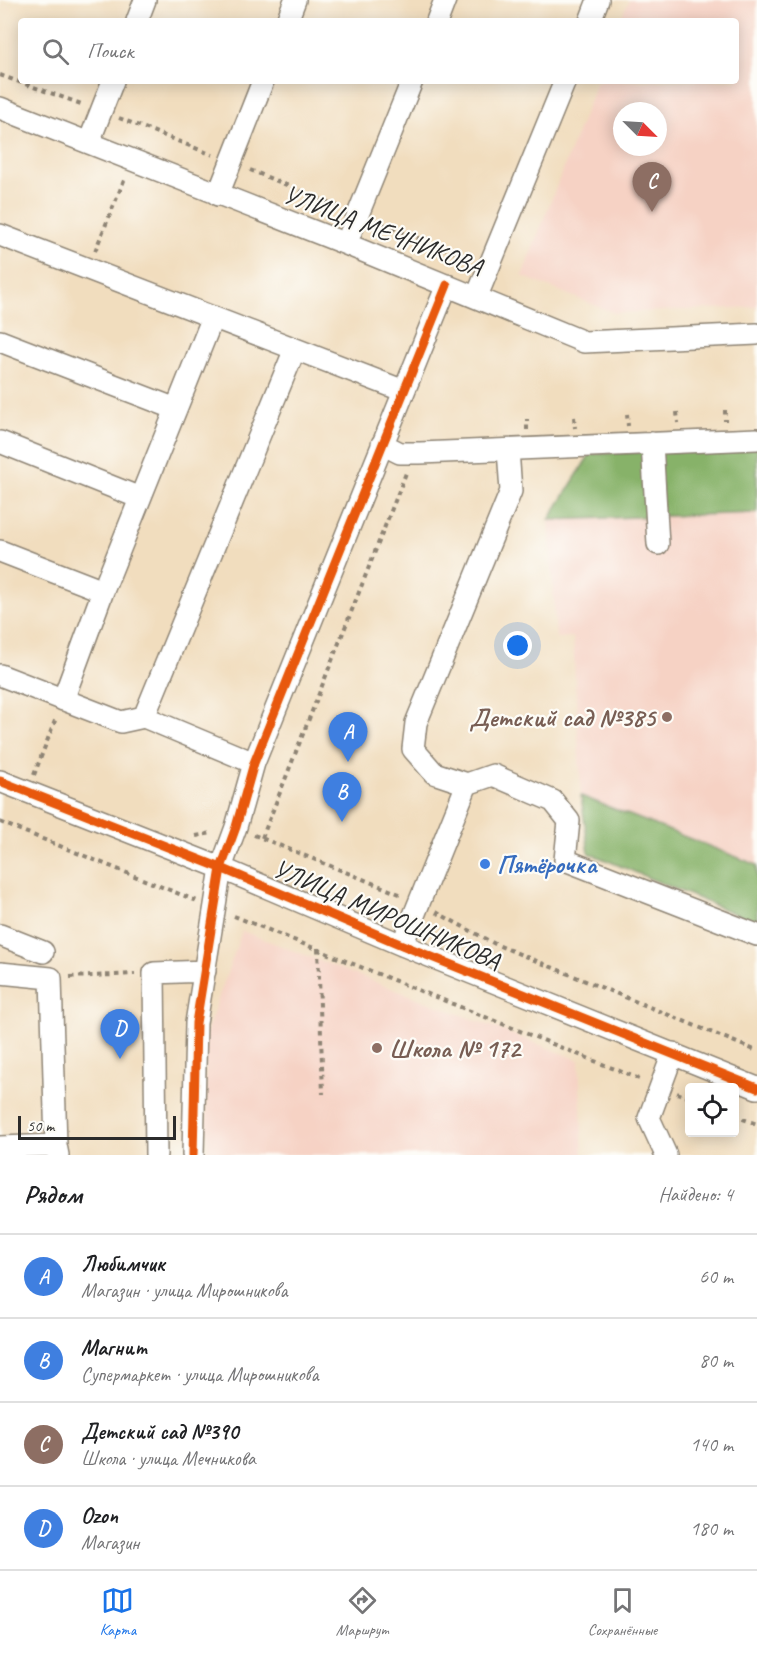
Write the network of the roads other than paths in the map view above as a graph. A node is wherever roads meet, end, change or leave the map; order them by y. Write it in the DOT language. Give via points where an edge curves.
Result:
graph roads {
  1 [pos="145,0"];
  2 [pos="295,0"];
  3 [pos="445,0"];
  4 [pos="598,0"];
  5 [pos="138,18"];
  6 [pos="288,18"];
  7 [pos="438,18"];
  8 [pos="591,18"];
  9 [pos="112,84"];
  10 [pos="262,84"];
  11 [pos="411,84"];
  12 [pos="564,84"];
  13 [pos="0,108"];
  14 [pos="89,142"];
  15 [pos="218,195"];
  16 [pos="0,235"];
  17 [pos="346,244"];
  18 [pos="447,285"];
  19 [pos="477,296"];
  20 [pos="213,317"];
  21 [pos="757,334"];
  22 [pos="0,341"];
  23 [pos="295,349"];
  24 [pos="404,391"];
  25 [pos="176,409"];
  26 [pos="757,439"];
  27 [pos="0,442"];
  28 [pos="652,443"];
  29 [pos="382,444"];
  30 [pos="508,450"];
  31 [pos="141,498"];
  32 [pos="658,543"];
  33 [pos="0,551"];
  34 [pos="103,591"];
  35 [pos="0,675"];
  36 [pos="63,700"];
  37 [pos="144,717"];
  38 [pos="254,763"];
  39 [pos="0,782"];
  40 [pos="467,784"];
  41 [pos="221,868"];
  42 [pos="0,935"];
  43 [pos="757,935"];
  44 [pos="402,945"];
  45 [pos="43,952"];
  46 [pos="205,971"];
  47 [pos="0,973"];
  48 [pos="673,1053"];
  49 [pos="757,1088"];
  50 [pos="0,1147"];
  51 [pos="57,1150"];
  52 [pos="156,1155"];
  53 [pos="193,1155"];
  54 [pos="666,1155"];
  1 -- 5 [label="street"];
  2 -- 6 [label="street"];
  3 -- 7 [label="street"];
  4 -- 8 [label="street"];
  9 -- 14 [label="street"];
  10 -- 15 [label="street"];
  11 -- 17 [label="street"];
  12 -- 19 [label="street"];
  13 -- 14 [label="street, УЛИЦА МЕЧНИКОВА"];
  14 -- 15 [label="street, УЛИЦА МЕЧНИКОВА"];
  15 -- 17 [label="street, УЛИЦА МЕЧНИКОВА"];
  16 -- 20 [label="street"];
  17 -- 18 [label="street, УЛИЦА МЕЧНИКОВА"];
  18 -- 19 [label="street, УЛИЦА МЕЧНИКОВА"];
  18 -- 24 [label="street"];
  19 -- 21 [label="street, УЛИЦА МЕЧНИКОВА" via="584,342"];
  20 -- 23 [label="street"];
  20 -- 25 [label="street"];
  22 -- 25 [label="street"];
  23 -- 24 [label="street"];
  23 -- 37 [label="street"];
  24 -- 29 [label="street"];
  25 -- 31 [label="street"];
  26 -- 28 [label="street"];
  27 -- 31 [label="street"];
  28 -- 30 [label="street"];
  28 -- 32 [label="street"];
  29 -- 30 [label="street" via="400,453"];
  29 -- 38 [label="street"];
  30 -- 40 [label="street" via="511,491 416,723 413,749 434,773"];
  31 -- 34 [label="street"];
  33 -- 34 [label="street"];
  34 -- 36 [label="street"];
  35 -- 36 [label="street"];
  36 -- 37 [label="street" via="120,722"];
  37 -- 38 [label="street"];
  38 -- 41 [label="street"];
  39 -- 41 [label="street, УЛИЦА МИРОШНИКОВА"];
  40 -- 43 [label="street" via="493,775 553,801 569,820 565,860"];
  40 -- 44 [label="street"];
  41 -- 44 [label="street, УЛИЦА МИРОШНИКОВА"];
  41 -- 46 [label="street"];
  42 -- 45 [label="street"];
  44 -- 48 [label="street, УЛИЦА МИРОШНИКОВА"];
  46 -- 52 [label="street" via="154,973"];
  46 -- 53 [label="street" via="196,1023"];
  47 -- 51 [label="street" via="51,978"];
  48 -- 49 [label="street, УЛИЦА МИРОШНИКОВА"];
  48 -- 54 [label="street" via="649,1118"];
  50 -- 51 [label="street"];
}
